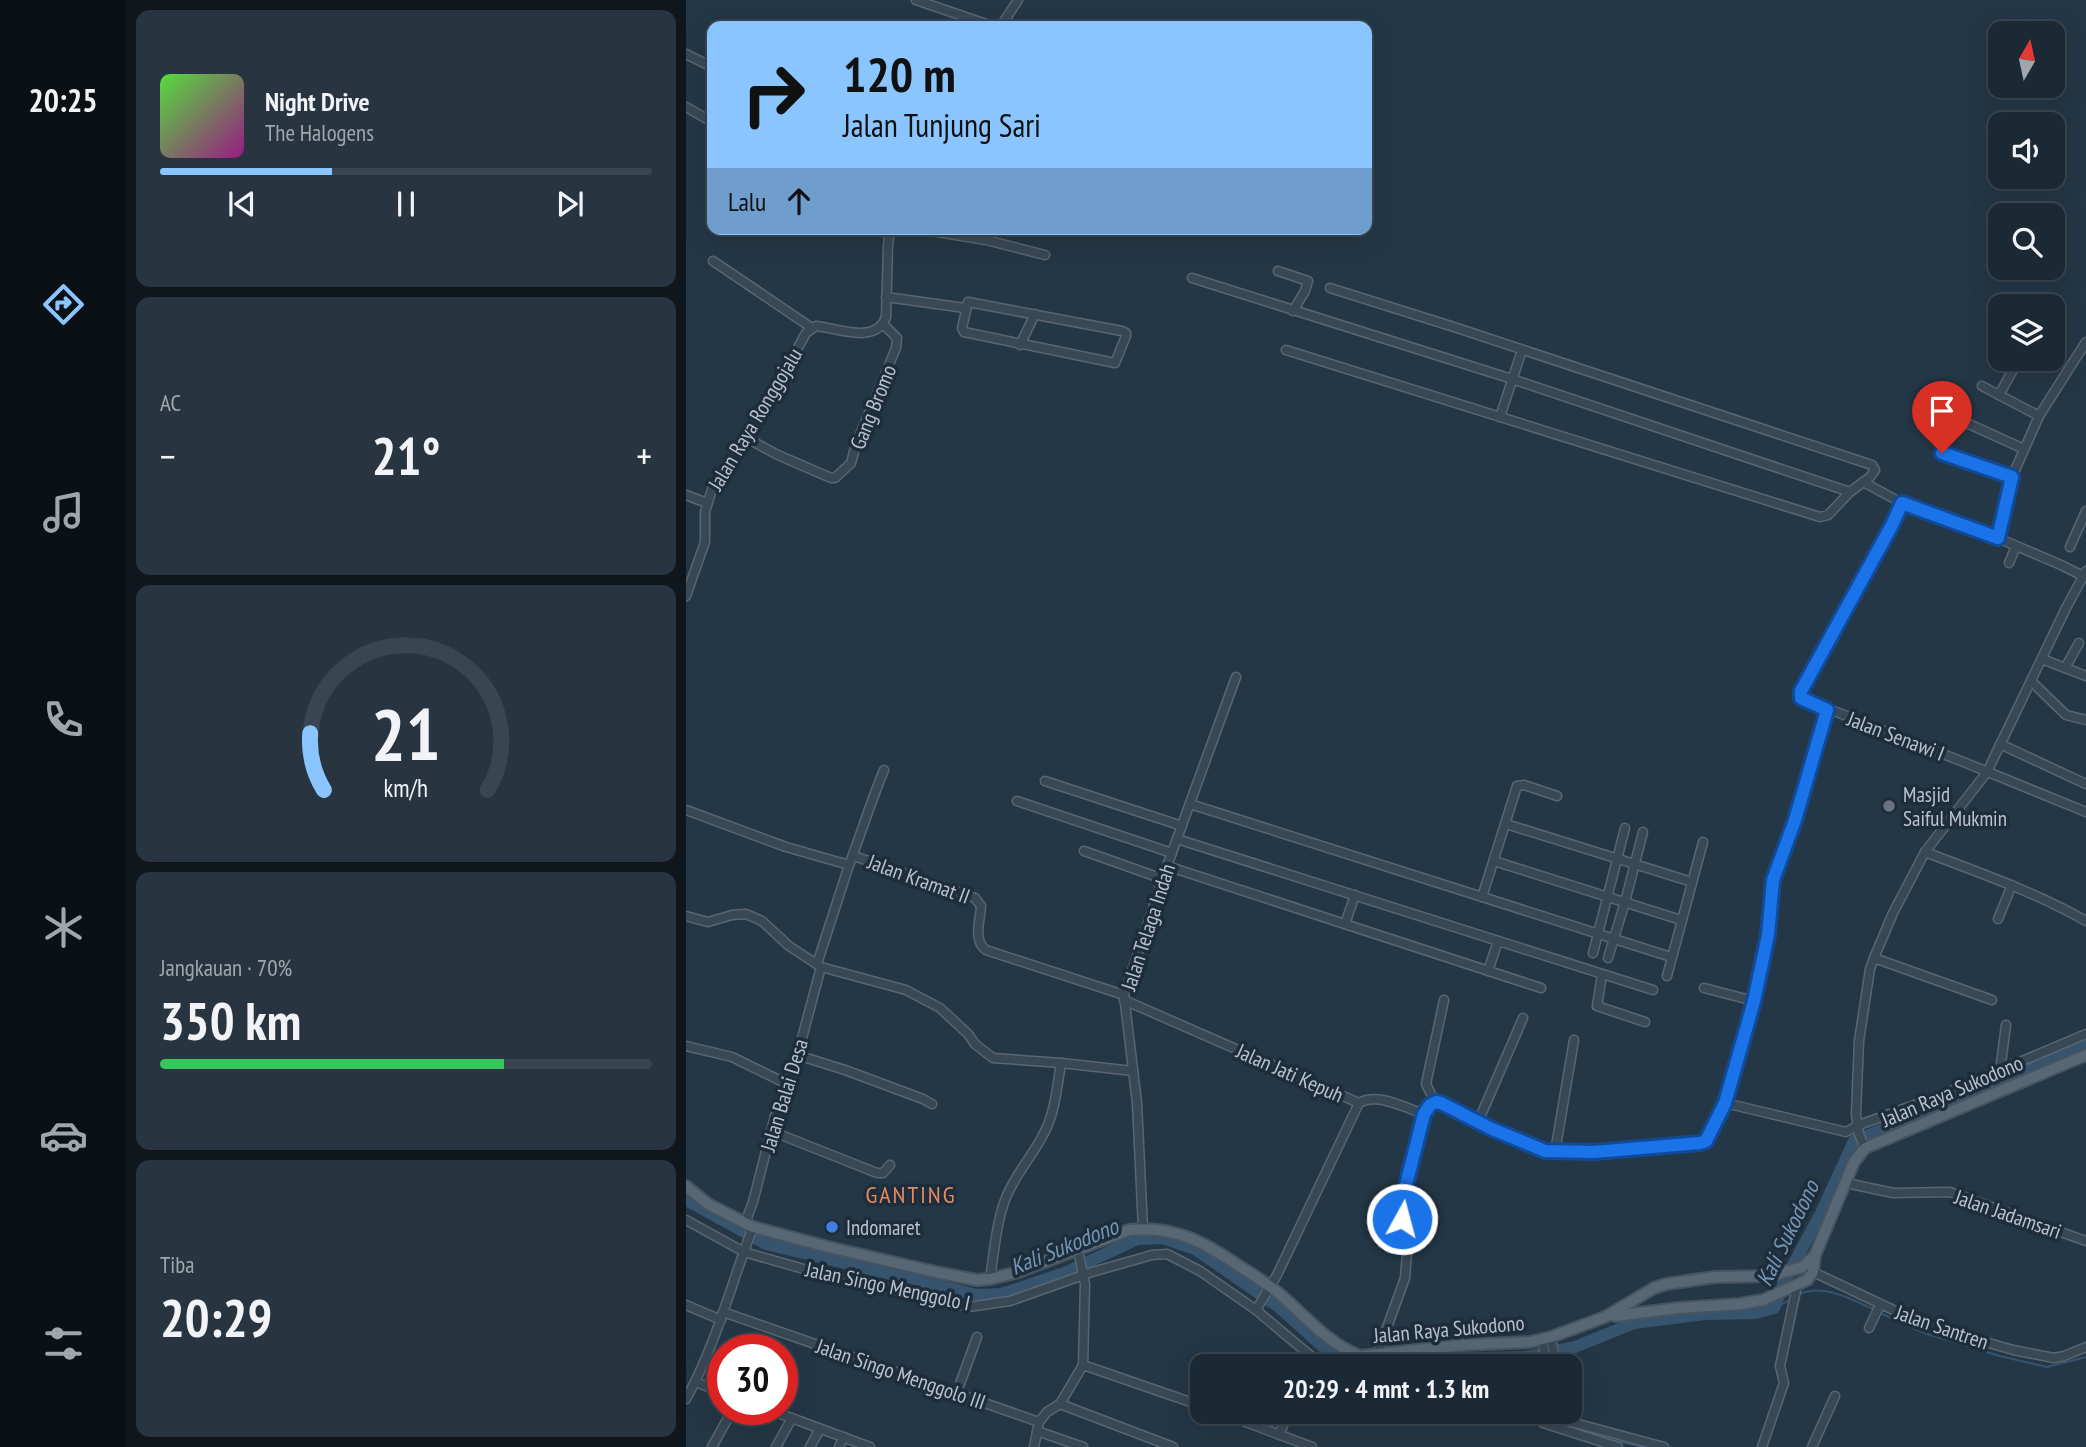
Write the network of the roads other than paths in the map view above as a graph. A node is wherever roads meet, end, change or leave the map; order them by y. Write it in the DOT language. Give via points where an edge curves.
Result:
graph roads {
  1 [pos="916,0"];
  2 [pos="1018,0"];
  3 [pos="977,21"];
  4 [pos="1005,21"];
  5 [pos="686,54"];
  6 [pos="707,64"];
  7 [pos="686,107"];
  8 [pos="707,119"];
  9 [pos="889,235"];
  10 [pos="956,235"];
  11 [pos="1045,255"];
  12 [pos="713,261"];
  13 [pos="1278,271"];
  14 [pos="1192,278"];
  15 [pos="1330,288"];
  16 [pos="886,297"];
  17 [pos="965,308"];
  18 [pos="1297,312"];
  19 [pos="1035,314"];
  20 [pos="883,324"];
  21 [pos="812,328"];
  22 [pos="2086,342"];
  23 [pos="1020,345"];
  24 [pos="1286,349"];
  25 [pos="1522,350"];
  26 [pos="2012,371"];
  27 [pos="1512,379"];
  28 [pos="1982,386"];
  29 [pos="1999,395"];
  30 [pos="1949,415"];
  31 [pos="2039,416"];
  32 [pos="1500,417"];
  33 [pos="748,439"];
  34 [pos="2024,449"];
  35 [pos="1942,453"];
  36 [pos="2012,477"];
  37 [pos="1863,482"];
  38 [pos="1850,492"];
  39 [pos="686,495"];
  40 [pos="707,503"];
  41 [pos="1902,503"];
  42 [pos="2086,511"];
  43 [pos="1998,538"];
  44 [pos="2016,546"];
  45 [pos="2070,547"];
  46 [pos="2009,563"];
  47 [pos="2084,574"];
  48 [pos="686,596"];
  49 [pos="2078,643"];
  50 [pos="2042,659"];
  51 [pos="2065,668"];
  52 [pos="2086,676"];
  53 [pos="1236,677"];
  54 [pos="2031,681"];
  55 [pos="1827,710"];
  56 [pos="2086,720"];
  57 [pos="2000,744"];
  58 [pos="884,770"];
  59 [pos="1987,772"];
  60 [pos="1045,781"];
  61 [pos="2086,784"];
  62 [pos="1557,796"];
  63 [pos="1017,801"];
  64 [pos="1190,804"];
  65 [pos="686,810"];
  66 [pos="2086,812"];
  67 [pos="1506,824"];
  68 [pos="1182,826"];
  69 [pos="1625,828"];
  70 [pos="1643,832"];
  71 [pos="1177,839"];
  72 [pos="1703,842"];
  73 [pos="1084,851"];
  74 [pos="1925,852"];
  75 [pos="1172,853"];
  76 [pos="1616,859"];
  77 [pos="852,861"];
  78 [pos="1494,861"];
  79 [pos="1634,864"];
  80 [pos="1167,866"];
  81 [pos="1160,878"];
  82 [pos="1692,882"];
  83 [pos="2012,885"];
  84 [pos="1355,895"];
  85 [pos="1482,897"];
  86 [pos="1607,897"];
  87 [pos="1625,902"];
  88 [pos="981,906"];
  89 [pos="686,916"];
  90 [pos="1998,919"];
  91 [pos="1681,920"];
  92 [pos="2086,920"];
  93 [pos="1345,924"];
  94 [pos="1598,934"];
  95 [pos="1615,939"];
  96 [pos="1498,941"];
  97 [pos="1593,953"];
  98 [pos="1671,957"];
  99 [pos="1608,958"];
  100 [pos="1874,958"];
  101 [pos="819,965"];
  102 [pos="1488,971"];
  103 [pos="1602,975"];
  104 [pos="1667,976"];
  105 [pos="1541,988"];
  106 [pos="1704,988"];
  107 [pos="1653,990"];
  108 [pos="1124,998"];
  109 [pos="1444,1000"];
  110 [pos="1992,1000"];
  111 [pos="1754,1001"];
  112 [pos="1523,1018"];
  113 [pos="1644,1022"];
  114 [pos="2006,1025"];
  115 [pos="2086,1034"];
  116 [pos="1574,1040"];
  117 [pos="686,1046"];
  118 [pos="797,1055"];
  119 [pos="2086,1055"];
  120 [pos="1061,1063"];
  121 [pos="2032,1067"];
  122 [pos="1133,1071"];
  123 [pos="2000,1071"];
  124 [pos="787,1084"];
  125 [pos="1436,1102"];
  126 [pos="1359,1103"];
  127 [pos="1725,1103"];
  128 [pos="932,1104"];
  129 [pos="1424,1114"];
  130 [pos="1478,1122"];
  131 [pos="1859,1130"];
  132 [pos="771,1131"];
  133 [pos="1864,1146"];
  134 [pos="1555,1152"];
  135 [pos="890,1165"];
  136 [pos="1846,1183"];
  137 [pos="686,1186"];
  138 [pos="686,1220"];
  139 [pos="750,1226"];
  140 [pos="1143,1229"];
  141 [pos="2086,1241"];
  142 [pos="745,1250"];
  143 [pos="1079,1252"];
  144 [pos="1804,1270"];
  145 [pos="1084,1274"];
  146 [pos="1772,1276"];
  147 [pos="990,1279"];
  148 [pos="1270,1289"];
  149 [pos="1794,1292"];
  150 [pos="1775,1295"];
  151 [pos="1639,1297"];
  152 [pos="686,1305"];
  153 [pos="1257,1308"];
  154 [pos="1878,1309"];
  155 [pos="1641,1312"];
  156 [pos="722,1316"];
  157 [pos="1605,1317"];
  158 [pos="1869,1328"];
  159 [pos="977,1338"];
  160 [pos="1546,1340"];
  161 [pos="2086,1347"];
  162 [pos="1410,1353"];
  163 [pos="1303,1354"];
  164 [pos="1356,1354"];
  165 [pos="1377,1354"];
  166 [pos="1394,1354"];
  167 [pos="1549,1354"];
  168 [pos="1083,1365"];
  169 [pos="695,1382"];
  170 [pos="707,1386"];
  171 [pos="957,1392"];
  172 [pos="1835,1396"];
  173 [pos="686,1399"];
  174 [pos="1190,1402"];
  175 [pos="1060,1404"];
  176 [pos="798,1420"];
  177 [pos="1039,1422"];
  178 [pos="1250,1424"];
  179 [pos="1284,1424"];
  180 [pos="1551,1424"];
  181 [pos="724,1425"];
  182 [pos="788,1425"];
  183 [pos="1576,1428"];
  184 [pos="820,1429"];
  185 [pos="1037,1431"];
  186 [pos="1279,1435"];
  187 [pos="844,1437"];
  188 [pos="1599,1444"];
  189 [pos="712,1447"];
  190 [pos="776,1447"];
  191 [pos="810,1447"];
  192 [pos="839,1447"];
  193 [pos="870,1447"];
  194 [pos="1034,1447"];
  195 [pos="1083,1447"];
  196 [pos="1173,1447"];
  197 [pos="1312,1447"];
  198 [pos="1618,1447"];
  199 [pos="1664,1447"];
  200 [pos="1762,1447"];
  201 [pos="1812,1447"];
  1 -- 3 [label="street"];
  2 -- 4 [label="street"];
  5 -- 6 [label="street"];
  7 -- 8 [label="street"];
  9 -- 16 [label="street"];
  10 -- 11 [label="street"];
  12 -- 21 [label="street"];
  13 -- 18 [label="street" via="1308,281"];
  14 -- 18 [label="street"];
  15 -- 25 [label="street"];
  16 -- 17 [label="street"];
  16 -- 20 [label="street"];
  17 -- 19 [label="street" via="968,302"];
  17 -- 23 [label="street" via="964,332"];
  18 -- 27 [label="street"];
  19 -- 23 [label="street"];
  19 -- 23 [label="street" via="1125,332 1118,361"];
  20 -- 21 [label="street, Jalan Raya Ronggojalu" via="863,333"];
  20 -- 33 [label="street, Gang Bromo" via="897,338 897,348 852,461 835,478"];
  21 -- 33 [label="street, Jalan Raya Ronggojalu"];
  22 -- 31 [label="street"];
  24 -- 32 [label="street"];
  25 -- 27 [label="street"];
  25 -- 37 [label="street" via="1872,465 1873,474"];
  26 -- 29 [label="street"];
  27 -- 32 [label="street"];
  27 -- 38 [label="street"];
  28 -- 29 [label="street"];
  29 -- 31 [label="street"];
  30 -- 34 [label="street"];
  31 -- 34 [label="street"];
  32 -- 38 [label="street" via="1820,517 1828,515"];
  33 -- 40 [label="street, Jalan Raya Ronggojalu"];
  34 -- 36 [label="street"];
  35 -- 36 [label="street"];
  36 -- 43 [label="street"];
  37 -- 38 [label="street"];
  37 -- 41 [label="street"];
  39 -- 40 [label="street"];
  40 -- 48 [label="street, Jalan Raya Ronggojalu" via="705,542"];
  41 -- 43 [label="street"];
  41 -- 55 [label="street, Jalan Senawi I" via="1801,691 1804,701"];
  42 -- 45 [label="street"];
  43 -- 44 [label="street"];
  44 -- 46 [label="street"];
  44 -- 47 [label="street"];
  47 -- 50 [label="street"];
  49 -- 51 [label="street"];
  50 -- 51 [label="street"];
  50 -- 54 [label="street"];
  51 -- 52 [label="street"];
  53 -- 64 [label="street, Jalan Telaga Indah"];
  54 -- 56 [label="street" via="2066,715"];
  54 -- 57 [label="street"];
  55 -- 59 [label="street, Jalan Senawi I"];
  55 -- 111 [label="street" via="1773,880 1768,935"];
  57 -- 59 [label="street"];
  57 -- 61 [label="street"];
  58 -- 77 [label="street, Jalan Balai Desa"];
  59 -- 66 [label="street, Jalan Senawi I"];
  59 -- 74 [label="street"];
  60 -- 68 [label="street"];
  62 -- 67 [label="street" via="1518,785"];
  63 -- 75 [label="street"];
  64 -- 68 [label="street, Jalan Telaga Indah"];
  64 -- 85 [label="street"];
  65 -- 77 [label="street, Jalan Kramat II" via="786,847"];
  67 -- 76 [label="street"];
  67 -- 78 [label="street"];
  68 -- 71 [label="street, Jalan Telaga Indah"];
  69 -- 76 [label="street"];
  70 -- 79 [label="street"];
  71 -- 75 [label="street, Jalan Telaga Indah"];
  71 -- 84 [label="street"];
  72 -- 82 [label="street"];
  73 -- 81 [label="street"];
  74 -- 83 [label="street"];
  74 -- 100 [label="street"];
  75 -- 80 [label="street, Jalan Telaga Indah"];
  76 -- 79 [label="street"];
  76 -- 86 [label="street"];
  77 -- 88 [label="street, Jalan Kramat II" via="975,898"];
  77 -- 101 [label="street, Jalan Balai Desa"];
  78 -- 85 [label="street"];
  78 -- 86 [label="street"];
  79 -- 82 [label="street"];
  79 -- 87 [label="street"];
  80 -- 81 [label="street, Jalan Telaga Indah"];
  80 -- 93 [label="street"];
  81 -- 108 [label="street, Jalan Telaga Indah"];
  82 -- 91 [label="street"];
  83 -- 90 [label="street"];
  83 -- 92 [label="street"];
  84 -- 93 [label="street"];
  84 -- 96 [label="street"];
  85 -- 94 [label="street"];
  86 -- 87 [label="street"];
  86 -- 94 [label="street"];
  87 -- 91 [label="street"];
  87 -- 95 [label="street"];
  88 -- 108 [label="street, Jalan Jati Kepuh" via="978,940 983,948"];
  89 -- 101 [label="street" via="708,922 746,914"];
  91 -- 98 [label="street"];
  93 -- 102 [label="street"];
  94 -- 95 [label="street"];
  94 -- 97 [label="street"];
  95 -- 98 [label="street"];
  95 -- 99 [label="street"];
  96 -- 102 [label="street"];
  96 -- 103 [label="street"];
  98 -- 104 [label="street"];
  100 -- 110 [label="street"];
  100 -- 131 [label="street" via="1859,1041"];
  101 -- 118 [label="street, Jalan Balai Desa"];
  101 -- 120 [label="street" via="906,990 940,1008 993,1058"];
  102 -- 105 [label="street"];
  103 -- 107 [label="street"];
  103 -- 113 [label="street" via="1597,1006"];
  106 -- 111 [label="street"];
  108 -- 122 [label="street, Jalan Telaga Indah"];
  108 -- 126 [label="street, Jalan Jati Kepuh"];
  109 -- 125 [label="street" via="1426,1084"];
  111 -- 127 [label="street"];
  112 -- 130 [label="street"];
  114 -- 123 [label="street"];
  115 -- 121 [label="street"];
  116 -- 134 [label="street"];
  117 -- 124 [label="street" via="732,1057"];
  118 -- 124 [label="street, Jalan Balai Desa"];
  118 -- 128 [label="street"];
  119 -- 121 [label="main road, Jalan Raya Sukodono"];
  120 -- 122 [label="street"];
  120 -- 147 [label="street" via="1044,1133 1005,1200"];
  121 -- 123 [label="street"];
  121 -- 133 [label="main road, Jalan Raya Sukodono"];
  122 -- 140 [label="street, Jalan Telaga Indah"];
  123 -- 131 [label="street"];
  124 -- 132 [label="street, Jalan Balai Desa"];
  125 -- 129 [label="street"];
  125 -- 130 [label="street"];
  126 -- 129 [label="street" via="1385,1101"];
  126 -- 148 [label="street, Jalan Jati Kepuh"];
  127 -- 131 [label="street" via="1846,1132"];
  127 -- 134 [label="street" via="1706,1141 1700,1143"];
  129 -- 165 [label="street" via="1402,1205 1405,1278"];
  130 -- 134 [label="street"];
  131 -- 133 [label="street"];
  132 -- 135 [label="street" via="877,1173"];
  132 -- 139 [label="street, Jalan Balai Desa"];
  133 -- 136 [label="main road, Jalan Raya Sukodono"];
  136 -- 141 [label="street, Jalan Jadamsari" via="1893,1193 1950,1192"];
  136 -- 144 [label="main road, Jalan Raya Sukodono"];
  137 -- 139 [label="main road, Jalan Raya Sukodono" via="708,1204"];
  138 -- 142 [label="street, Jalan Singo Menggolo I"];
  139 -- 142 [label="street, Jalan Balai Desa"];
  139 -- 147 [label="main road, Jalan Raya Sukodono" via="940,1273"];
  140 -- 143 [label="main road, Jalan Raya Sukodono" via="1129,1230"];
  140 -- 148 [label="main road, Jalan Raya Sukodono" via="1196,1239"];
  142 -- 145 [label="street, Jalan Singo Menggolo I" via="811,1271 968,1307 1010,1301"];
  142 -- 156 [label="street, Jalan Balai Desa"];
  143 -- 145 [label="street"];
  143 -- 147 [label="main road, Jalan Raya Sukodono"];
  144 -- 146 [label="main road, Jalan Raya Sukodono"];
  144 -- 149 [label="main road, Jalan Raya Sukodono" via="1807,1280"];
  144 -- 154 [label="street, Jalan Santren"];
  145 -- 153 [label="street, Jalan Singo Menggolo I" via="1167,1254"];
  145 -- 168 [label="street"];
  146 -- 150 [label="main road"];
  146 -- 151 [label="main road, Jalan Raya Sukodono" via="1666,1284"];
  148 -- 153 [label="street, Jalan Jati Kepuh"];
  148 -- 164 [label="main road, Jalan Raya Sukodono" via="1338,1345"];
  149 -- 150 [label="main road, Jalan Raya Sukodono"];
  149 -- 200 [label="street" via="1780,1366 1784,1383"];
  150 -- 155 [label="main road, Jalan Raya Sukodono" via="1754,1303"];
  151 -- 155 [label="main road"];
  151 -- 157 [label="main road, Jalan Raya Sukodono"];
  152 -- 156 [label="street, Jalan Singo Menggolo III"];
  153 -- 163 [label="street, Jalan Singo Menggolo I"];
  154 -- 158 [label="street"];
  154 -- 161 [label="street, Jalan Santren" via="2045,1357 2064,1356"];
  155 -- 157 [label="main road, Jalan Raya Sukodono"];
  156 -- 169 [label="street, Jalan Balai Desa"];
  156 -- 171 [label="street, Jalan Singo Menggolo III"];
  157 -- 160 [label="main road, Jalan Raya Sukodono"];
  159 -- 171 [label="street"];
  160 -- 162 [label="main road, Jalan Raya Sukodono"];
  160 -- 167 [label="street"];
  162 -- 166 [label="main road, Jalan Raya Sukodono"];
  168 -- 174 [label="street"];
  168 -- 175 [label="street"];
  169 -- 170 [label="street"];
  169 -- 173 [label="street, Jalan Balai Desa"];
  171 -- 177 [label="street, Jalan Singo Menggolo III"];
  172 -- 201 [label="street"];
  175 -- 177 [label="street"];
  175 -- 196 [label="street"];
  176 -- 184 [label="street"];
  177 -- 185 [label="street"];
  178 -- 186 [label="street"];
  179 -- 186 [label="street"];
  180 -- 183 [label="street"];
  181 -- 189 [label="street"];
  182 -- 190 [label="street"];
  183 -- 188 [label="street"];
  183 -- 199 [label="street"];
  184 -- 187 [label="street"];
  184 -- 191 [label="street"];
  185 -- 194 [label="street"];
  185 -- 195 [label="street"];
  186 -- 197 [label="street"];
  187 -- 192 [label="street"];
  187 -- 193 [label="street"];
  188 -- 198 [label="street"];
}
